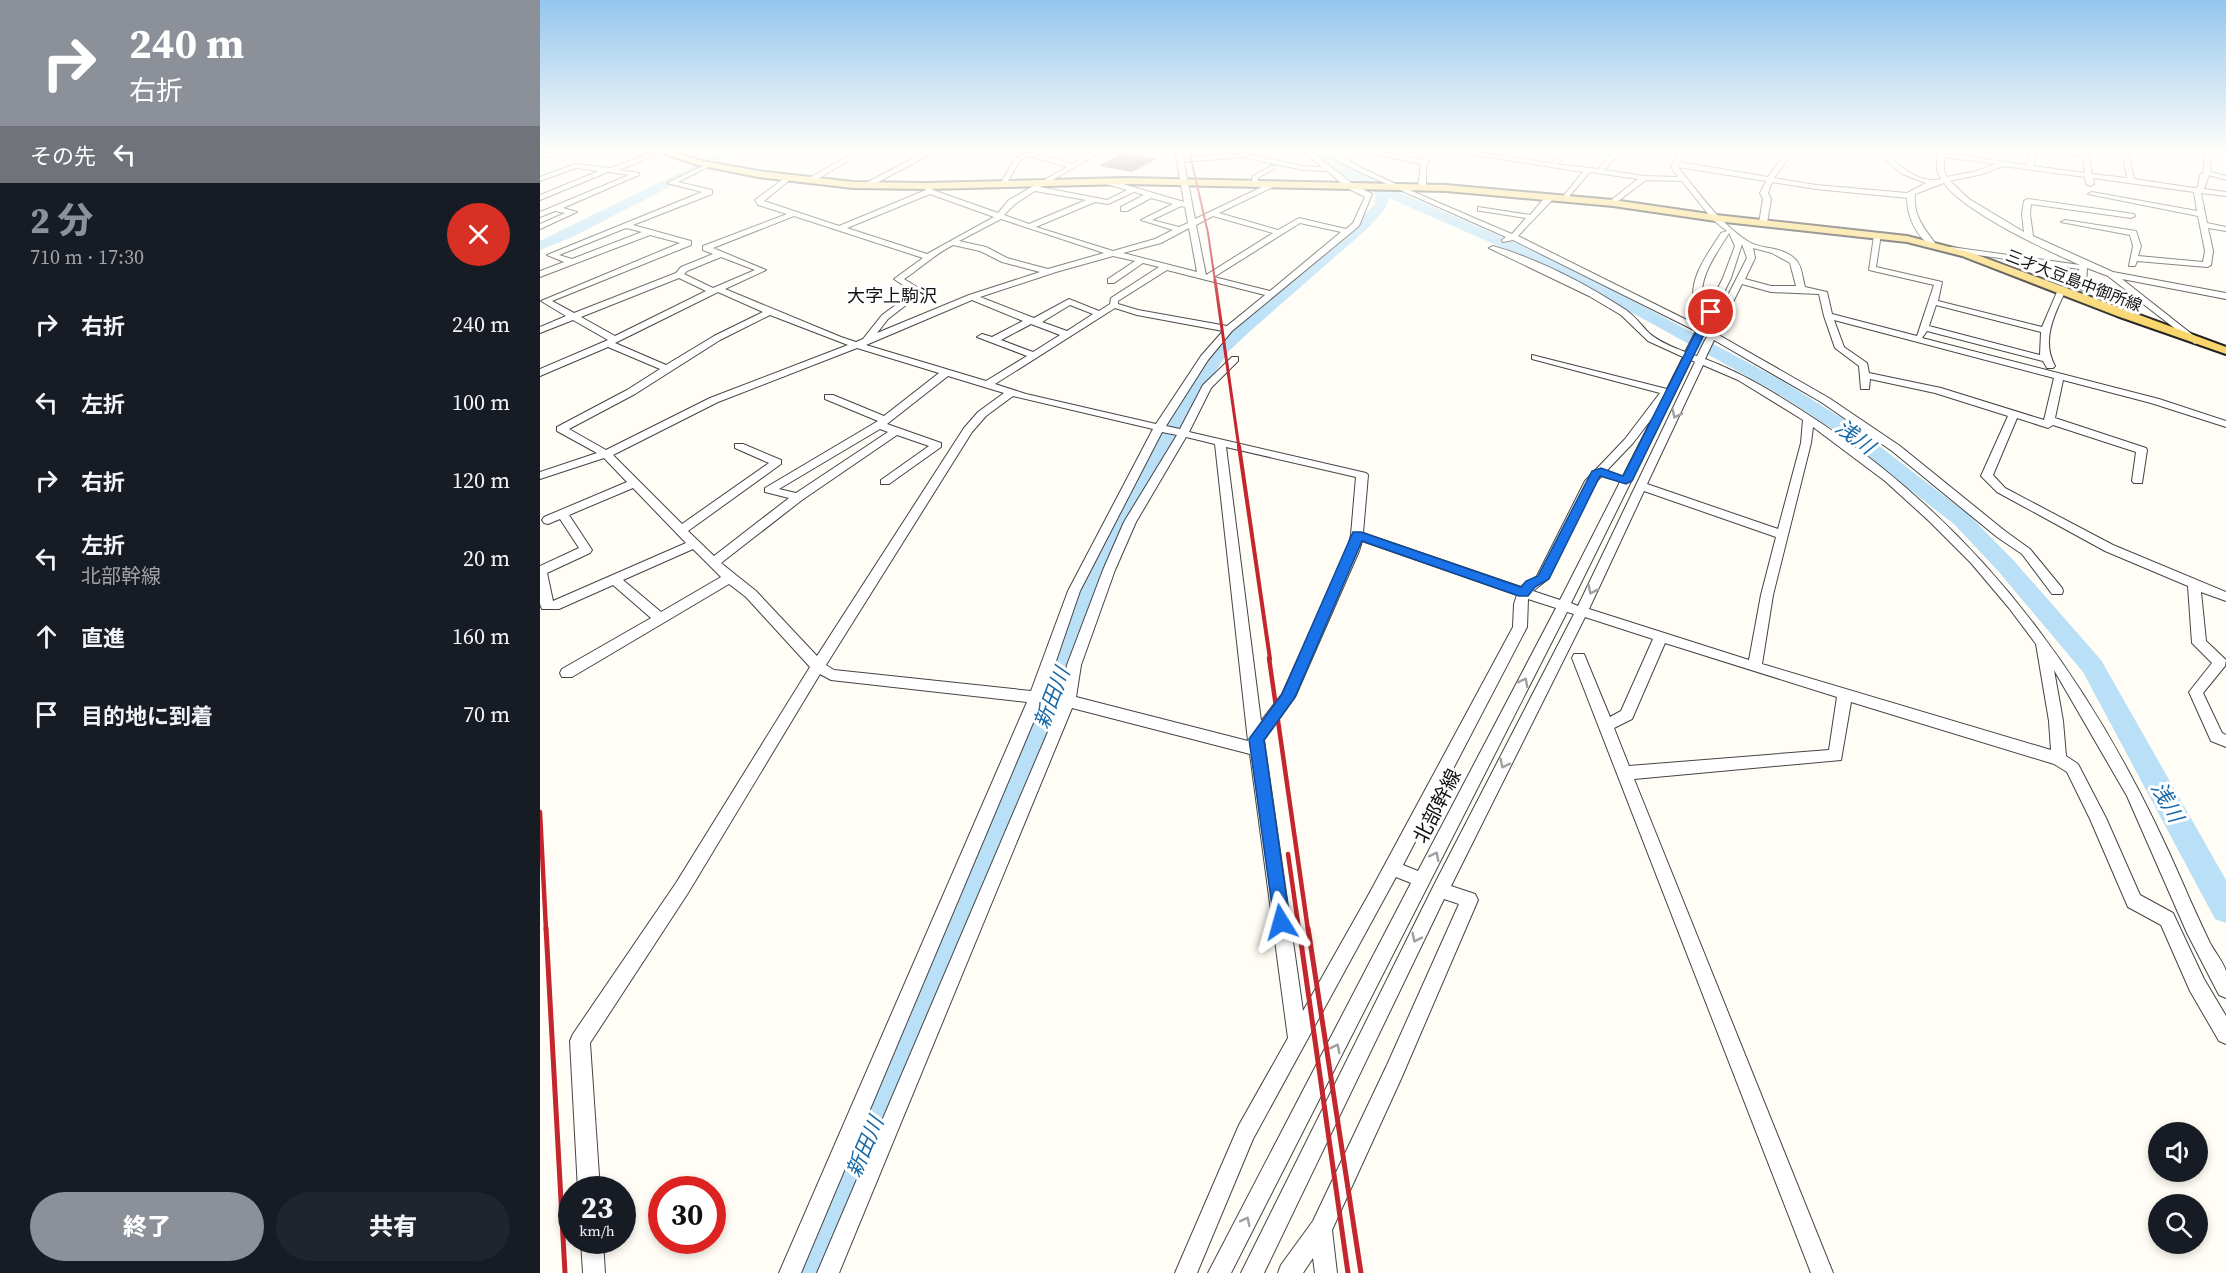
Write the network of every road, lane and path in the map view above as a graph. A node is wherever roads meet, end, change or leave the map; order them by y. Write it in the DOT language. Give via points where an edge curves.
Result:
graph roads {
  1 [pos="554,209"];
  2 [pos="557,209"];
  3 [pos="665,209"];
  4 [pos="780,209"];
  5 [pos="883,209"];
  6 [pos="980,209"];
  7 [pos="1006,209"];
  8 [pos="1071,209"];
  9 [pos="1168,209"];
  10 [pos="1190,209"];
  11 [pos="1222,209"];
  12 [pos="1364,209"];
  13 [pos="1446,209"];
  14 [pos="1487,209"];
  15 [pos="1539,209"];
  16 [pos="1657,209"];
  17 [pos="1709,209"];
  18 [pos="1765,209"];
  19 [pos="1910,209"];
  20 [pos="1980,209"];
  21 [pos="2027,209"];
  22 [pos="2090,209"];
  23 [pos="2177,209"];
  24 [pos="2201,209"];
  25 [pos="2094,210"];
  26 [pos="793,214"];
  27 [pos="1213,214"];
  28 [pos="2202,214"];
  29 [pos="540,216"];
  30 [pos="2131,216"];
  31 [pos="999,217"];
  32 [pos="1532,217"];
  33 [pos="1716,218"];
  34 [pos="2065,222"];
  35 [pos="1763,223"];
  36 [pos="1192,224"];
  37 [pos="626,225"];
  38 [pos="2204,225"];
  39 [pos="540,227"];
  40 [pos="1029,227"];
  41 [pos="841,228"];
  42 [pos="2226,229"];
  43 [pos="1180,230"];
  44 [pos="652,231"];
  45 [pos="1346,231"];
  46 [pos="1727,231"];
  47 [pos="1277,232"];
  48 [pos="1878,236"];
  49 [pos="1511,238"];
  50 [pos="2029,238"];
  51 [pos="952,242"];
  52 [pos="688,243"];
  53 [pos="1932,243"];
  54 [pos="1748,245"];
  55 [pos="706,248"];
  56 [pos="1951,249"];
  57 [pos="722,253"];
  58 [pos="1112,253"];
  59 [pos="928,257"];
  60 [pos="2135,258"];
  61 [pos="1142,260"];
  62 [pos="573,262"];
  63 [pos="1165,267"];
  64 [pos="2083,268"];
  65 [pos="2096,270"];
  66 [pos="1048,272"];
  67 [pos="540,274"];
  68 [pos="2111,274"];
  69 [pos="679,275"];
  70 [pos="1205,276"];
  71 [pos="1715,276"];
  72 [pos="2126,277"];
  73 [pos="1739,280"];
  74 [pos="1111,281"];
  75 [pos="1801,289"];
  76 [pos="715,290"];
  77 [pos="2061,292"];
  78 [pos="1272,294"];
  79 [pos="2226,296"];
  80 [pos="972,297"];
  81 [pos="2141,298"];
  82 [pos="1933,302"];
  83 [pos="1114,305"];
  84 [pos="1699,306"];
  85 [pos="772,311"];
  86 [pos="1100,314"];
  87 [pos="1828,316"];
  88 [pos="574,317"];
  89 [pos="1033,321"];
  90 [pos="1924,327"];
  91 [pos="1228,329"];
  92 [pos="540,330"];
  93 [pos="2044,330"];
  94 [pos="1700,331"];
  95 [pos="1067,334"];
  96 [pos="982,337"];
  97 [pos="1711,338"];
  98 [pos="1920,339"];
  99 [pos="867,340"];
  100 [pos="993,340"];
  101 [pos="611,341"];
  102 [pos="2195,341"];
  103 [pos="855,346"];
  104 [pos="2226,351"];
  105 [pos="1034,355"];
  106 [pos="1696,356"];
  107 [pos="1535,357"];
  108 [pos="1235,359"];
  109 [pos="2045,359"];
  110 [pos="668,369"];
  111 [pos="540,373"];
  112 [pos="945,373"];
  113 [pos="1864,375"];
  114 [pos="2059,377"];
  115 [pos="987,385"];
  116 [pos="1865,387"];
  117 [pos="1012,392"];
  118 [pos="829,397"];
  119 [pos="2014,414"];
  120 [pos="1808,419"];
  121 [pos="2049,420"];
  122 [pos="882,422"];
  123 [pos="2226,424"];
  124 [pos="1162,428"];
  125 [pos="896,431"];
  126 [pos="1180,433"];
  127 [pos="1220,441"];
  128 [pos="739,446"];
  129 [pos="606,454"];
  130 [pos="540,476"];
  131 [pos="1619,478"];
  132 [pos="2138,481"];
  133 [pos="885,482"];
  134 [pos="634,483"];
  135 [pos="798,497"];
  136 [pos="563,514"];
  137 [pos="548,520"];
  138 [pos="681,530"];
  139 [pos="1357,535"];
  140 [pos="1782,535"];
  141 [pos="694,544"];
  142 [pos="713,563"];
  143 [pos="729,578"];
  144 [pos="615,580"];
  145 [pos="2194,585"];
  146 [pos="2057,591"];
  147 [pos="1524,592"];
  148 [pos="2226,597"];
  149 [pos="1564,605"];
  150 [pos="1581,611"];
  151 [pos="660,618"];
  152 [pos="1661,637"];
  153 [pos="2041,639"];
  154 [pos="1579,658"];
  155 [pos="818,666"];
  156 [pos="1755,667"];
  157 [pos="567,673"];
  158 [pos="1845,695"];
  159 [pos="1039,698"];
  160 [pos="1063,700"];
  161 [pos="1606,725"];
  162 [pos="1256,739"];
  163 [pos="2226,741"];
  164 [pos="2059,759"];
  165 [pos="1625,773"];
  166 [pos="1392,868"];
  167 [pos="1422,880"];
  168 [pos="1440,890"];
  169 [pos="2197,985"];
  170 [pos="2224,987"];
  171 [pos="2226,1034"];
  172 [pos="1297,1036"];
  173 [pos="588,1176"];
  174 [pos="1321,1229"];
  175 [pos="593,1254"];
  176 [pos="594,1273"];
  177 [pos="790,1273"];
  178 [pos="828,1273"];
  179 [pos="1186,1273"];
  180 [pos="1219,1273"];
  181 [pos="1252,1273"];
  182 [pos="1290,1273"];
  183 [pos="1326,1273"];
  184 [pos="1822,1273"];
  1 -- 29 [label="street"];
  2 -- 39 [label="street" via="573,212"];
  3 -- 37 [label="street"];
  4 -- 26 [label="street"];
  5 -- 41 [label="street"];
  6 -- 31 [label="street"];
  7 -- 31 [label="street"];
  8 -- 40 [label="street"];
  9 -- 43 [label="street" via="1145,220"];
  10 -- 36 [label="street"];
  11 -- 27 [label="street"];
  12 -- 45 [label="street" via="1361,218"];
  13 -- 49 [label="street"];
  14 -- 32 [label="street"];
  15 -- 32 [label="street"];
  16 -- 33 [label="main road, 三才大豆島中御所線"];
  17 -- 33 [label="street"];
  18 -- 35 [label="street"];
  19 -- 53 [label="street" via="1914,223"];
  20 -- 50 [label="street"];
  21 -- 50 [label="street"];
  22 -- 25 [label="street"];
  23 -- 28 [label="street"];
  24 -- 28 [label="street"];
  25 -- 30 [label="street"];
  26 -- 41 [label="street"];
  26 -- 55 [label="street"];
  27 -- 36 [label="street"];
  27 -- 47 [label="street"];
  28 -- 38 [label="street"];
  31 -- 40 [label="street"];
  31 -- 51 [label="street"];
  32 -- 49 [label="street"];
  33 -- 35 [label="main road, 三才大豆島中御所線"];
  33 -- 46 [label="street"];
  34 -- 60 [label="street" via="2133,233"];
  35 -- 48 [label="main road, 三才大豆島中御所線"];
  36 -- 43 [label="street"];
  36 -- 70 [label="street"];
  37 -- 44 [label="street"];
  37 -- 62 [label="street" via="551,255"];
  38 -- 42 [label="street"];
  38 -- 60 [label="street" via="2209,251 2207,265"];
  40 -- 58 [label="street"];
  41 -- 59 [label="street"];
  43 -- 58 [label="street" via="1158,241"];
  44 -- 52 [label="street"];
  44 -- 62 [label="street"];
  45 -- 47 [label="street" via="1299,220"];
  45 -- 78 [label="street"];
  46 -- 54 [label="street"];
  46 -- 71 [label="street"];
  46 -- 71 [label="street" via="1739,246"];
  47 -- 70 [label="street"];
  48 -- 53 [label="main road, 三才大豆島中御所線"];
  48 -- 82 [label="street" via="1872,268 1939,284"];
  49 -- 94 [label="street"];
  49 -- 106 [label="street" via="1495,247 1627,315 1652,340"];
  50 -- 65 [label="street"];
  51 -- 59 [label="street"];
  51 -- 66 [label="street"];
  52 -- 55 [label="street"];
  52 -- 88 [label="street" via="545,301"];
  53 -- 56 [label="main road, 三才大豆島中御所線"];
  54 -- 73 [label="street" via="1751,258"];
  54 -- 75 [label="street" via="1791,259 1797,267"];
  55 -- 57 [label="street"];
  56 -- 64 [label="street"];
  56 -- 77 [label="main road, 三才大豆島中御所線"];
  57 -- 69 [label="street" via="684,269"];
  57 -- 76 [label="street" via="762,270"];
  58 -- 61 [label="street"];
  58 -- 66 [label="street"];
  59 -- 99 [label="street" via="898,279 914,289 915,295 885,317"];
  60 -- 72 [label="street"];
  61 -- 63 [label="street"];
  61 -- 74 [label="street"];
  62 -- 67 [label="street"];
  63 -- 70 [label="street"];
  63 -- 83 [label="street" via="1114,300"];
  64 -- 65 [label="street"];
  64 -- 81 [label="street" via="2082,287"];
  65 -- 68 [label="street"];
  66 -- 80 [label="street"];
  68 -- 72 [label="street"];
  68 -- 81 [label="street"];
  69 -- 76 [label="street"];
  69 -- 88 [label="street"];
  70 -- 78 [label="street"];
  71 -- 84 [label="street" via="1696,299"];
  71 -- 94 [label="street"];
  72 -- 79 [label="street"];
  73 -- 75 [label="street" via="1771,289"];
  73 -- 97 [label="street"];
  75 -- 87 [label="street" via="1823,292"];
  76 -- 85 [label="street"];
  76 -- 101 [label="street"];
  77 -- 93 [label="street"];
  77 -- 102 [label="main road, 三才大豆島中御所線"];
  78 -- 91 [label="street"];
  80 -- 89 [label="street"];
  80 -- 99 [label="street"];
  81 -- 102 [label="street"];
  82 -- 90 [label="street"];
  82 -- 93 [label="street"];
  83 -- 86 [label="street"];
  83 -- 91 [label="street"];
  85 -- 103 [label="street"];
  85 -- 110 [label="street" via="717,338"];
  86 -- 89 [label="street" via="1069,302"];
  86 -- 95 [label="street"];
  87 -- 98 [label="street"];
  87 -- 113 [label="street" via="1840,348 1864,365"];
  88 -- 92 [label="street"];
  88 -- 101 [label="street"];
  89 -- 95 [label="street"];
  89 -- 100 [label="street"];
  90 -- 98 [label="street"];
  90 -- 109 [label="street"];
  91 -- 124 [label="street" via="1204,358"];
  93 -- 109 [label="street"];
  94 -- 106 [label="street"];
  95 -- 105 [label="street"];
  96 -- 100 [label="street"];
  97 -- 106 [label="street"];
  97 -- 146 [label="street" via="1800,383 1859,420 2029,554"];
  98 -- 114 [label="street"];
  99 -- 103 [label="street"];
  100 -- 105 [label="street"];
  101 -- 110 [label="street"];
  101 -- 111 [label="street"];
  102 -- 104 [label="main road, 三才大豆島中御所線"];
  103 -- 112 [label="street"];
  103 -- 129 [label="street" via="714,400"];
  105 -- 115 [label="street"];
  106 -- 120 [label="street"];
  106 -- 131 [label="street, 北部幹線"];
  107 -- 131 [label="street" via="1666,392 1629,441"];
  108 -- 126 [label="street" via="1207,387"];
  109 -- 114 [label="street"];
  110 -- 129 [label="street" via="561,429"];
  112 -- 115 [label="street"];
  112 -- 122 [label="street"];
  113 -- 116 [label="street"];
  113 -- 119 [label="street" via="1937,390"];
  114 -- 121 [label="street"];
  114 -- 123 [label="street" via="2155,400"];
  115 -- 117 [label="street"];
  117 -- 124 [label="street"];
  117 -- 155 [label="street" via="968,430"];
  118 -- 122 [label="street"];
  119 -- 121 [label="street" via="2048,425"];
  119 -- 145 [label="street" via="1987,476 2001,490 2109,548"];
  120 -- 140 [label="street" via="1804,454"];
  120 -- 153 [label="street" via="1892,480 1941,524"];
  121 -- 132 [label="street" via="2142,450"];
  122 -- 125 [label="street"];
  122 -- 135 [label="street" via="769,490"];
  124 -- 126 [label="street"];
  124 -- 159 [label="street" via="1074,591"];
  125 -- 133 [label="street" via="937,445"];
  125 -- 135 [label="street"];
  126 -- 127 [label="street"];
  126 -- 160 [label="street" via="1174,451 1130,522"];
  127 -- 139 [label="street" via="1362,475"];
  127 -- 162 [label="street"];
  128 -- 138 [label="street" via="777,462"];
  129 -- 130 [label="street"];
  129 -- 134 [label="street"];
  131 -- 140 [label="street"];
  131 -- 147 [label="street" via="1596,474 1542,579"];
  131 -- 149 [label="street, 北部幹線"];
  131 -- 150 [label="street, 北部幹線, one-way"];
  134 -- 136 [label="street"];
  134 -- 138 [label="street"];
  135 -- 142 [label="street"];
  136 -- 137 [label="street"];
  136 -- 144 [label="street" via="586,550 540,570 547,606"];
  138 -- 141 [label="street"];
  139 -- 147 [label="street"];
  139 -- 162 [label="street" via="1288,697"];
  140 -- 156 [label="street"];
  141 -- 142 [label="street"];
  141 -- 144 [label="street"];
  142 -- 143 [label="street"];
  143 -- 151 [label="street"];
  143 -- 155 [label="street" via="751,594"];
  144 -- 151 [label="street"];
  145 -- 148 [label="street"];
  145 -- 163 [label="street" via="2199,643 2220,662 2196,692 2216,737"];
  147 -- 149 [label="street"];
  147 -- 166 [label="street" via="1519,603 1520,627"];
  149 -- 150 [label="street"];
  167 -- 149 [label="street, 北部幹線, one-way"];
  150 -- 152 [label="street"];
  150 -- 168 [label="street, 北部幹線, one-way"];
  151 -- 157 [label="street"];
  152 -- 156 [label="street"];
  152 -- 161 [label="street" via="1627,715"];
  153 -- 164 [label="street"];
  153 -- 170 [label="street" via="2081,701 2148,821 2204,953"];
  154 -- 161 [label="street"];
  155 -- 159 [label="street" via="831,675"];
  155 -- 173 [label="street" via="682,888 580,1041"];
  156 -- 158 [label="street"];
  158 -- 164 [label="street"];
  158 -- 165 [label="street" via="1836,756"];
  159 -- 160 [label="street"];
  159 -- 177 [label="street"];
  160 -- 162 [label="street" via="1252,748"];
  160 -- 178 [label="street"];
  161 -- 165 [label="street"];
  162 -- 172 [label="street"];
  164 -- 169 [label="street" via="2073,768 2134,902 2167,919"];
  165 -- 184 [label="street"];
  166 -- 167 [label="street"];
  166 -- 172 [label="street"];
  180 -- 167 [label="street, 北部幹線, one-way"];
  168 -- 174 [label="street" via="1469,900"];
  168 -- 181 [label="street, 北部幹線, one-way"];
  169 -- 170 [label="street"];
  169 -- 171 [label="street"];
  172 -- 179 [label="street" via="1246,1132"];
  174 -- 182 [label="street"];
  174 -- 183 [label="street"];
  175 -- 176 [label="street"];
}
